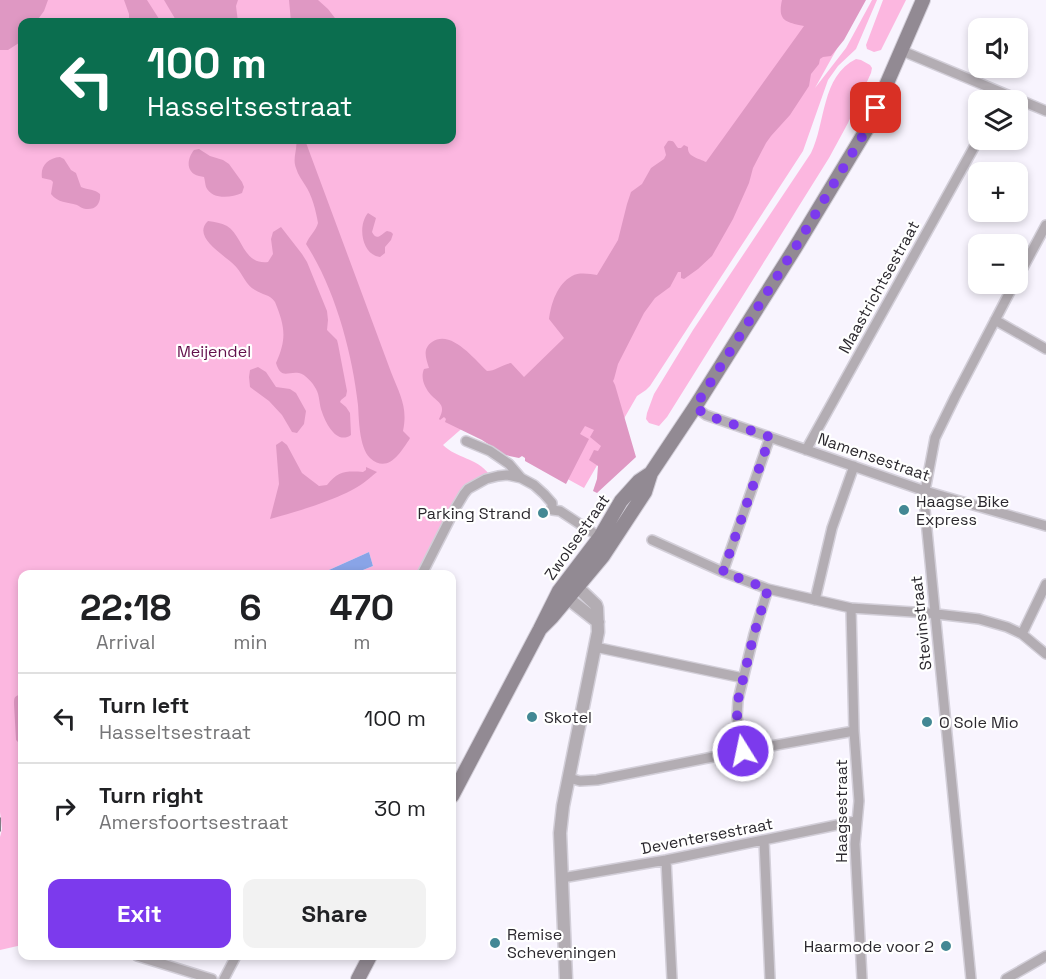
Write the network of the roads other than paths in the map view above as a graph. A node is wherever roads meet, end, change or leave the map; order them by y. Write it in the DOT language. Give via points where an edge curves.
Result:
graph roads {
  1 [pos="923,0"];
  2 [pos="900,50"];
  3 [pos="983,90"];
  4 [pos="1028,106"];
  5 [pos="1046,111"];
  6 [pos="972,150"];
  7 [pos="1046,225"];
  8 [pos="1028,259"];
  9 [pos="1009,294"];
  10 [pos="995,320"];
  11 [pos="1046,349"];
  12 [pos="695,407"];
  13 [pos="770,437"];
  14 [pos="466,441"];
  15 [pos="806,450"];
  16 [pos="854,466"];
  17 [pos="521,478"];
  18 [pos="925,490"];
  19 [pos="1046,526"];
  20 [pos="652,540"];
  21 [pos="605,541"];
  22 [pos="424,570"];
  23 [pos="723,572"];
  24 [pos="573,583"];
  25 [pos="1046,584"];
  26 [pos="768,589"];
  27 [pos="563,595"];
  28 [pos="815,600"];
  29 [pos="851,608"];
  30 [pos="935,614"];
  31 [pos="598,622"];
  32 [pos="1022,634"];
  33 [pos="595,647"];
  34 [pos="1046,654"];
  35 [pos="743,678"];
  36 [pos="854,731"];
  37 [pos="743,751"];
  38 [pos="569,778"];
  39 [pos="456,788"];
  40 [pos="856,821"];
  41 [pos="764,840"];
  42 [pos="666,860"];
  43 [pos="562,878"];
  44 [pos="1046,956"];
  45 [pos="150,960"];
  46 [pos="234,960"];
  47 [pos="368,960"];
  48 [pos="212,979"];
  49 [pos="224,979"];
  50 [pos="358,979"];
  51 [pos="566,979"];
  52 [pos="672,979"];
  53 [pos="770,979"];
  54 [pos="862,979"];
  55 [pos="971,979"];
  56 [pos="1006,979"];
  1 -- 2 [label="main road, Zwolsestraat"];
  2 -- 3 [label="street"];
  2 -- 12 [label="main road, Zwolsestraat" via="868,127"];
  4 -- 5 [label="street"];
  6 -- 15 [label="street, Maastrichtsestraat"];
  7 -- 8 [label="street"];
  9 -- 10 [label="street, Stevinstraat"];
  10 -- 11 [label="street"];
  10 -- 18 [label="street, Stevinstraat" via="935,438"];
  12 -- 13 [label="street, Namensestraat" via="706,415"];
  12 -- 21 [label="main road, Zwolsestraat" via="651,473 621,501"];
  13 -- 15 [label="street, Namensestraat"];
  13 -- 23 [label="street"];
  14 -- 17 [label="street" via="490,451"];
  15 -- 16 [label="street, Namensestraat"];
  16 -- 18 [label="street, Namensestraat"];
  16 -- 28 [label="street" via="832,528"];
  17 -- 21 [label="street" via="544,494 552,503 552,510 560,511"];
  17 -- 22 [label="street" via="498,476 468,489"];
  18 -- 19 [label="street, Namensestraat"];
  18 -- 30 [label="street, Stevinstraat"];
  20 -- 23 [label="street"];
  21 -- 24 [label="main road, Zwolsestraat"];
  23 -- 26 [label="street"];
  24 -- 27 [label="main road, Zwolsestraat"];
  24 -- 31 [label="street" via="596,604"];
  25 -- 32 [label="street"];
  26 -- 28 [label="street"];
  26 -- 35 [label="street"];
  27 -- 31 [label="street"];
  27 -- 39 [label="main road, Zwolsestraat" via="540,629"];
  28 -- 29 [label="street"];
  29 -- 30 [label="street"];
  29 -- 36 [label="street, Haagsestraat"];
  30 -- 32 [label="street" via="979,619"];
  30 -- 55 [label="street, Stevinstraat"];
  31 -- 33 [label="street"];
  32 -- 34 [label="street"];
  33 -- 35 [label="street"];
  33 -- 38 [label="street"];
  35 -- 37 [label="street" via="737,717"];
  36 -- 37 [label="street"];
  36 -- 40 [label="street, Haagsestraat" via="859,801"];
  37 -- 38 [label="street" via="597,780"];
  38 -- 43 [label="street" via="560,833"];
  40 -- 41 [label="street, Deventersestraat"];
  40 -- 54 [label="street, Haagsestraat"];
  41 -- 42 [label="street, Deventersestraat"];
  41 -- 53 [label="street"];
  42 -- 43 [label="street, Deventersestraat"];
  42 -- 52 [label="street"];
  43 -- 51 [label="street"];
  44 -- 56 [label="street"];
  45 -- 48 [label="street"];
  46 -- 49 [label="street"];
  47 -- 50 [label="main road"];
}
